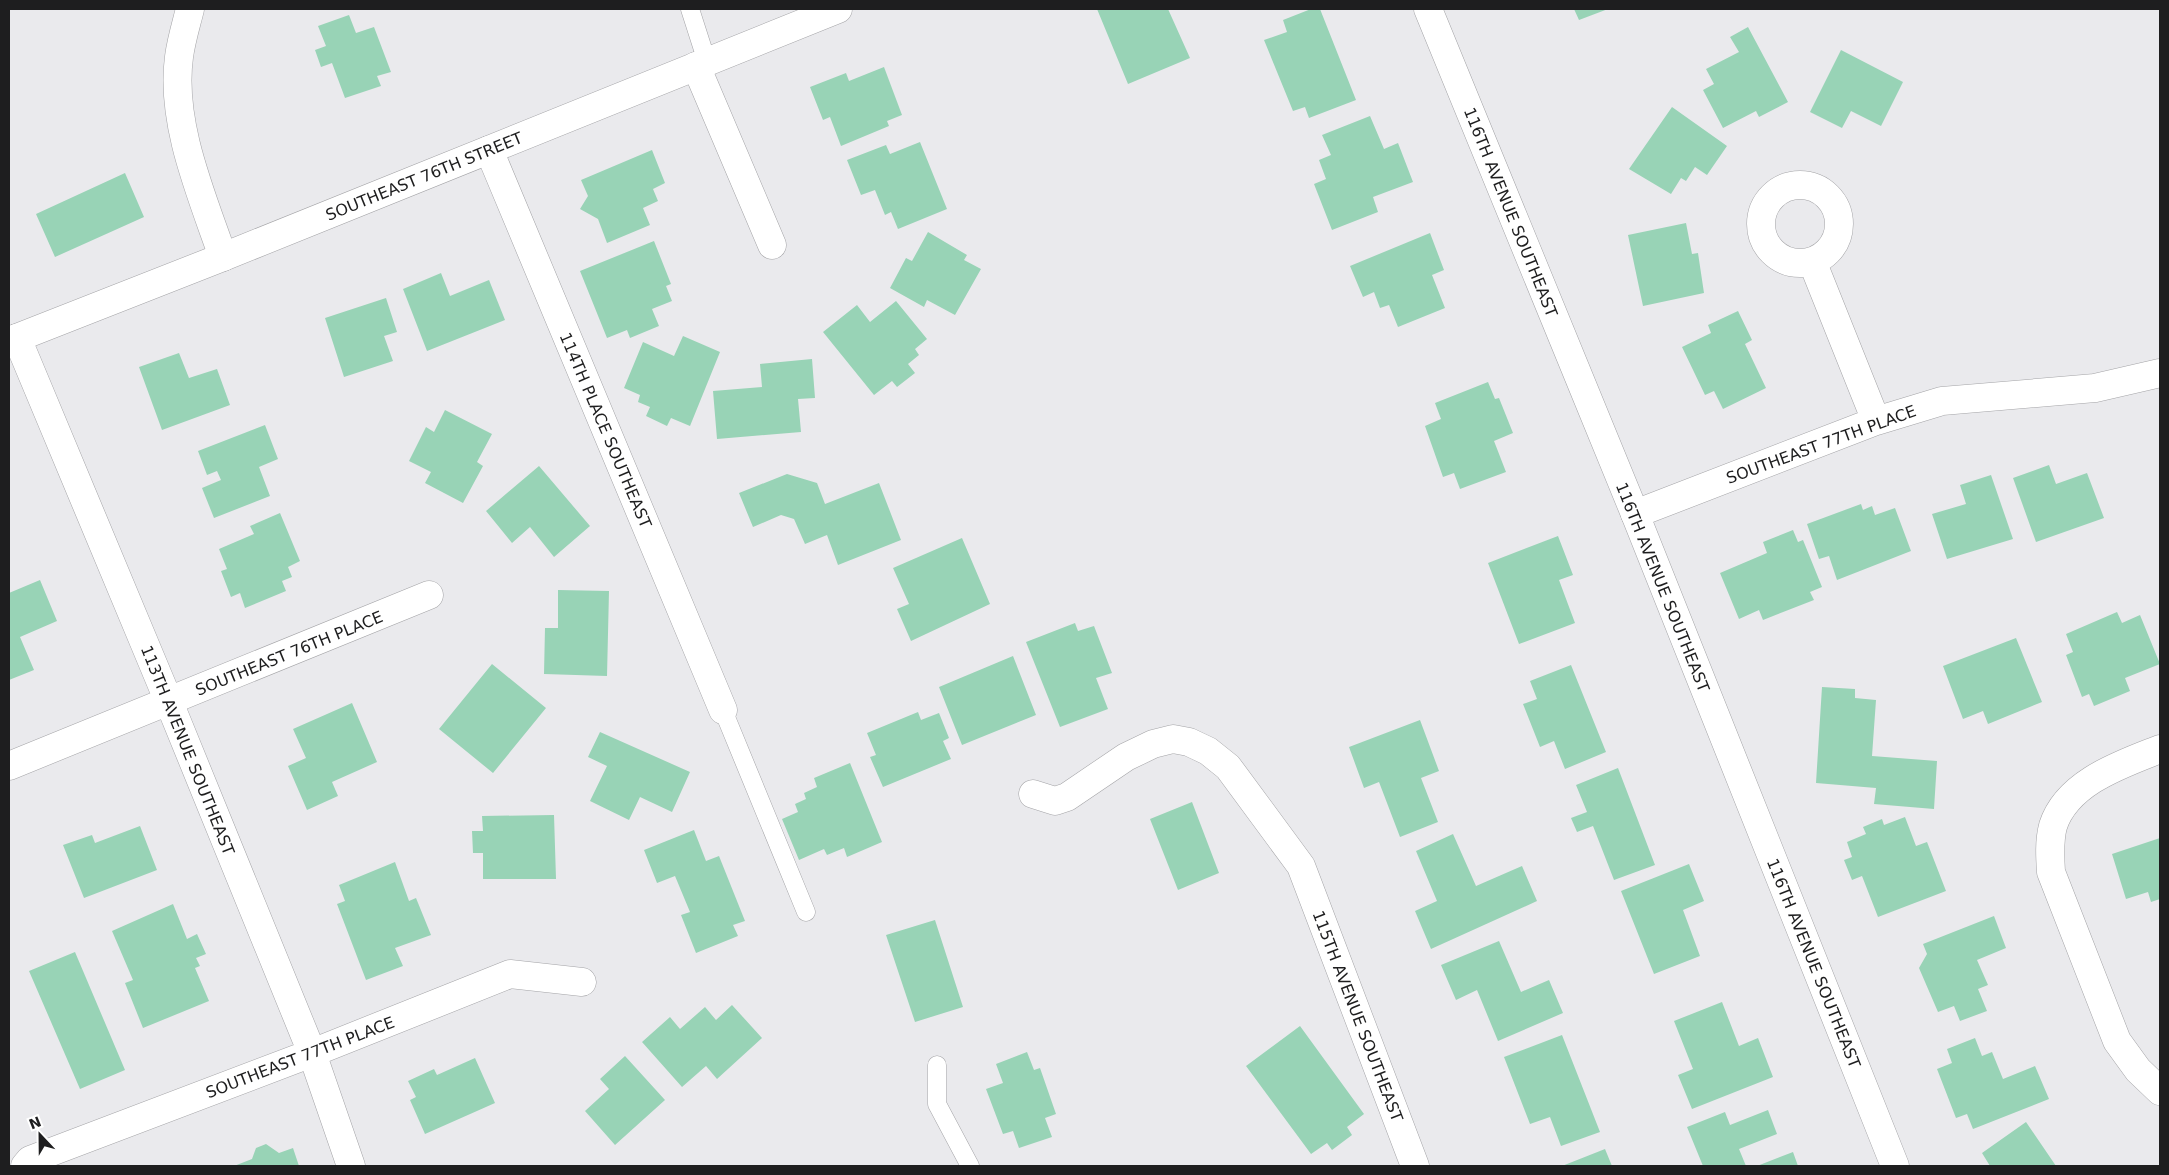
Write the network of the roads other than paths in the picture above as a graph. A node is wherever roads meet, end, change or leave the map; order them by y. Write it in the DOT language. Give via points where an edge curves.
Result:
graph roads {
  1 [pos="190,9"];
  2 [pos="690,9"];
  3 [pos="838,9"];
  4 [pos="1428,9"];
  5 [pos="702,64"];
  6 [pos="489,150"];
  7 [pos="772,245"];
  8 [pos="223,257"];
  9 [pos="1812,261"];
  10 [pos="13,339"];
  11 [pos="2160,373"];
  12 [pos="1876,421"];
  13 [pos="1634,514"];
  14 [pos="429,595"];
  15 [pos="169,702"];
  16 [pos="723,710"];
  17 [pos="2160,749"];
  18 [pos="9,766"];
  19 [pos="1032,794"];
  20 [pos="806,912"];
  21 [pos="582,982"];
  22 [pos="312,1053"];
  23 [pos="937,1065"];
  24 [pos="2160,1090"];
  25 [pos="25,1166"];
  26 [pos="351,1166"];
  27 [pos="970,1166"];
  28 [pos="1415,1166"];
  29 [pos="1895,1166"];
  1 -- 8 [label="street" via="179,58 181,120 195,175"];
  2 -- 5 [label="lane"];
  3 -- 5 [label="street, SOUTHEAST 76TH STREET"];
  4 -- 13 [label="street, 116TH AVENUE SOUTHEAST"];
  5 -- 6 [label="street, SOUTHEAST 76TH STREET"];
  5 -- 7 [label="street"];
  6 -- 8 [label="street, SOUTHEAST 76TH STREET"];
  6 -- 16 [label="street, 114TH PLACE SOUTHEAST"];
  8 -- 10 [label="street, SOUTHEAST 76TH STREET"];
  9 -- 12 [label="street"];
  10 -- 15 [label="street, 113TH AVENUE SOUTHEAST"];
  11 -- 12 [label="street, SOUTHEAST 77TH PLACE" via="2095,388 1942,401"];
  12 -- 13 [label="street, SOUTHEAST 77TH PLACE"];
  13 -- 29 [label="street, 116TH AVENUE SOUTHEAST"];
  14 -- 15 [label="street, SOUTHEAST 76TH PLACE"];
  15 -- 18 [label="street, SOUTHEAST 76TH PLACE"];
  15 -- 22 [label="street, 113TH AVENUE SOUTHEAST"];
  16 -- 20 [label="lane"];
  17 -- 24 [label="street" via="2111,768 2084,786 2064,806 2054,826 2050,849 2052,872 2117,1041 2138,1070"];
  19 -- 28 [label="street, 115TH AVENUE SOUTHEAST" via="1055,801 1067,797 1126,757 1173,739 1189,742 1208,752 1228,768 1301,866"];
  21 -- 22 [label="street, SOUTHEAST 77TH PLACE" via="510,974"];
  22 -- 25 [label="street, SOUTHEAST 77TH PLACE" via="30,1160"];
  22 -- 26 [label="street, 113TH AVENUE SOUTHEAST"];
  23 -- 27 [label="lane" via="937,1104"];
}
